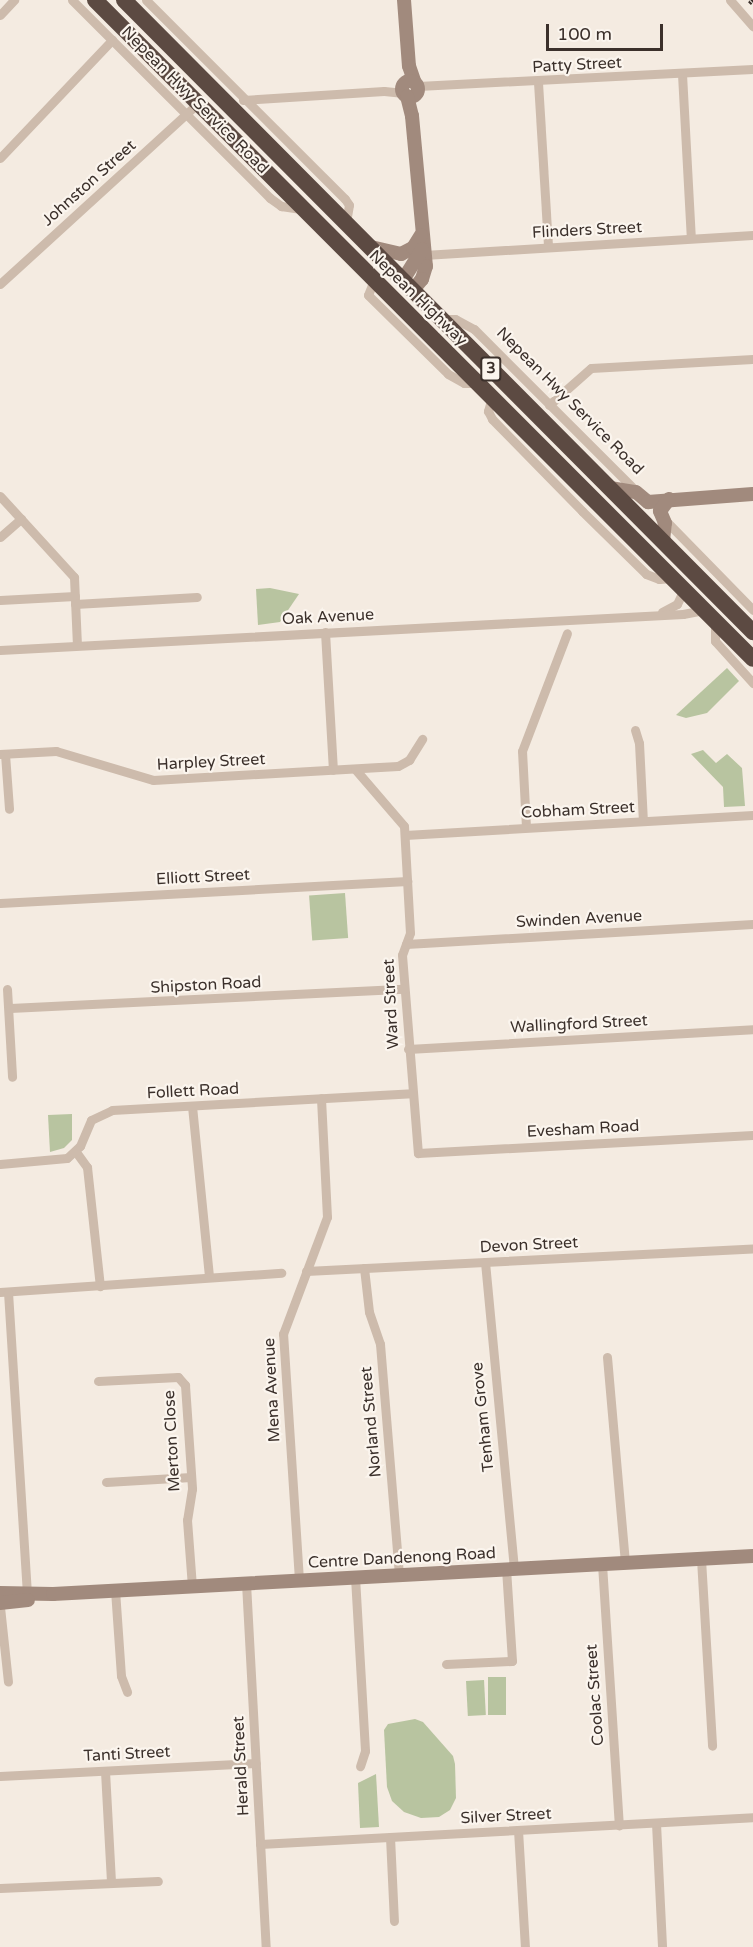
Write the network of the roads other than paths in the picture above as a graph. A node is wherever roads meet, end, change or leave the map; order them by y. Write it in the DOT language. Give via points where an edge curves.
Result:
graph roads {
  1 [pos="14,0"];
  2 [pos="72,0"];
  3 [pos="95,0"];
  4 [pos="124,0"];
  5 [pos="146,0"];
  6 [pos="404,0"];
  7 [pos="730,0"];
  8 [pos="0,15"];
  9 [pos="753,26"];
  10 [pos="112,40"];
  11 [pos="753,69"];
  12 [pos="682,74"];
  13 [pos="538,82"];
  14 [pos="411,89"];
  15 [pos="218,95"];
  16 [pos="242,99"];
  17 [pos="192,109"];
  18 [pos="0,158"];
  19 [pos="345,221"];
  20 [pos="327,234"];
  21 [pos="421,235"];
  22 [pos="753,235"];
  23 [pos="691,238"];
  24 [pos="548,247"];
  25 [pos="371,248"];
  26 [pos="423,252"];
  27 [pos="374,280"];
  28 [pos="0,284"];
  29 [pos="408,285"];
  30 [pos="396,302"];
  31 [pos="442,319"];
  32 [pos="753,359"];
  33 [pos="479,382"];
  34 [pos="492,396"];
  35 [pos="526,404"];
  36 [pos="549,405"];
  37 [pos="513,417"];
  38 [pos="610,488"];
  39 [pos="753,494"];
  40 [pos="567,495"];
  41 [pos="0,496"];
  42 [pos="644,498"];
  43 [pos="594,499"];
  44 [pos="669,499"];
  45 [pos="662,517"];
  46 [pos="21,519"];
  47 [pos="0,537"];
  48 [pos="663,541"];
  49 [pos="678,584"];
  50 [pos="197,597"];
  51 [pos="0,600"];
  52 [pos="75,600"];
  53 [pos="657,614"];
  54 [pos="711,620"];
  55 [pos="750,621"];
  56 [pos="325,632"];
  57 [pos="567,633"];
  58 [pos="730,636"];
  59 [pos="77,645"];
  60 [pos="0,650"];
  61 [pos="753,659"];
  62 [pos="753,683"];
  63 [pos="635,730"];
  64 [pos="422,739"];
  65 [pos="3,754"];
  66 [pos="356,769"];
  67 [pos="333,770"];
  68 [pos="9,809"];
  69 [pos="753,815"];
  70 [pos="644,821"];
  71 [pos="526,827"];
  72 [pos="405,835"];
  73 [pos="407,880"];
  74 [pos="0,903"];
  75 [pos="753,924"];
  76 [pos="406,944"];
  77 [pos="7,989"];
  78 [pos="404,989"];
  79 [pos="10,1008"];
  80 [pos="753,1029"];
  81 [pos="11,1044"];
  82 [pos="0,1045"];
  83 [pos="408,1049"];
  84 [pos="12,1077"];
  85 [pos="412,1093"];
  86 [pos="321,1098"];
  87 [pos="192,1106"];
  88 [pos="753,1134"];
  89 [pos="417,1150"];
  90 [pos="76,1152"];
  91 [pos="0,1164"];
  92 [pos="753,1248"];
  93 [pos="485,1262"];
  94 [pos="364,1268"];
  95 [pos="306,1271"];
  96 [pos="281,1273"];
  97 [pos="209,1276"];
  98 [pos="100,1286"];
  99 [pos="4,1292"];
  100 [pos="607,1357"];
  101 [pos="98,1380"];
  102 [pos="191,1477"];
  103 [pos="106,1482"];
  104 [pos="753,1556"];
  105 [pos="701,1558"];
  106 [pos="625,1563"];
  107 [pos="602,1564"];
  108 [pos="510,1569"];
  109 [pos="399,1575"];
  110 [pos="355,1577"];
  111 [pos="299,1580"];
  112 [pos="246,1583"];
  113 [pos="192,1586"];
  114 [pos="115,1590"];
  115 [pos="0,1593"];
  116 [pos="27,1596"];
  117 [pos="0,1605"];
  118 [pos="446,1664"];
  119 [pos="8,1682"];
  120 [pos="127,1692"];
  121 [pos="712,1746"];
  122 [pos="256,1763"];
  123 [pos="360,1766"];
  124 [pos="105,1771"];
  125 [pos="0,1776"];
  126 [pos="753,1817"];
  127 [pos="656,1823"];
  128 [pos="619,1825"];
  129 [pos="518,1830"];
  130 [pos="390,1837"];
  131 [pos="260,1844"];
  132 [pos="158,1881"];
  133 [pos="111,1883"];
  134 [pos="0,1888"];
  135 [pos="394,1921"];
  136 [pos="266,1947"];
  137 [pos="525,1947"];
  138 [pos="662,1947"];
  1 -- 8 [label="street"];
  2 -- 10 [label="street, Nepean Hwy Service Road"];
  3 -- 17 [label="highway, Nepean Highway / 3"];
  4 -- 15 [label="highway, Nepean Highway / 3"];
  5 -- 16 [label="street, Nepean Hwy Service Road"];
  6 -- 14 [label="main road"];
  7 -- 9 [label="street"];
  10 -- 17 [label="street, Nepean Hwy Service Road"];
  10 -- 18 [label="street"];
  11 -- 12 [label="street, Patty Street"];
  12 -- 13 [label="street, Patty Street"];
  12 -- 23 [label="street"];
  13 -- 14 [label="street, Patty Street"];
  13 -- 24 [label="street"];
  14 -- 16 [label="street, Patty Street"];
  14 -- 21 [label="main road"];
  15 -- 16 [label="street"];
  15 -- 19 [label="highway, Nepean Highway / 3"];
  16 -- 19 [label="street, Nepean Hwy Service Road" via="345,198 349,206"];
  17 -- 20 [label="highway, Nepean Highway / 3"];
  17 -- 28 [label="street, Johnston Street"];
  19 -- 20 [label="highway"];
  19 -- 25 [label="highway, Nepean Highway / 3"];
  20 -- 27 [label="highway, Nepean Highway / 3"];
  21 -- 25 [label="main road" via="413,248 400,254"];
  21 -- 26 [label="main road"];
  22 -- 23 [label="street, Flinders Street"];
  23 -- 24 [label="street, Flinders Street"];
  24 -- 26 [label="street, Flinders Street"];
  25 -- 29 [label="highway, Nepean Highway / 3"];
  26 -- 29 [label="main road"];
  27 -- 30 [label="highway, Nepean Highway / 3"];
  27 -- 33 [label="street" via="368,295 448,374 464,383"];
  29 -- 30 [label="highway"];
  29 -- 31 [label="highway, Nepean Highway / 3"];
  30 -- 33 [label="highway, Nepean Highway / 3"];
  31 -- 35 [label="highway, Nepean Highway / 3"];
  31 -- 36 [label="street, Nepean Hwy Service Road" via="469,325"];
  32 -- 36 [label="street" via="591,368"];
  33 -- 34 [label="highway, Nepean Highway / 3"];
  34 -- 37 [label="highway, Nepean Highway / 3"];
  34 -- 40 [label="street" via="488,411 492,419"];
  35 -- 37 [label="highway"];
  35 -- 38 [label="highway, Nepean Highway / 3"];
  36 -- 42 [label="street, Nepean Hwy Service Road"];
  37 -- 43 [label="highway, Nepean Highway / 3"];
  38 -- 42 [label="main road"];
  38 -- 48 [label="highway, Nepean Highway / 3"];
  39 -- 44 [label="main road"];
  40 -- 43 [label="street"];
  40 -- 49 [label="street" via="646,574"];
  41 -- 46 [label="street"];
  42 -- 44 [label="main road"];
  42 -- 45 [label="street, Nepean Hwy Service Road"];
  43 -- 49 [label="highway, Nepean Highway / 3"];
  44 -- 45 [label="main road" via="660,507"];
  45 -- 48 [label="main road"];
  45 -- 55 [label="street, Nepean Hwy Service Road"];
  46 -- 47 [label="street"];
  46 -- 52 [label="street" via="74,577"];
  48 -- 55 [label="highway, Nepean Highway / 3"];
  49 -- 53 [label="street" via="671,610"];
  49 -- 54 [label="highway, Nepean Highway / 3"];
  50 -- 52 [label="street"];
  51 -- 52 [label="street"];
  52 -- 59 [label="street"];
  53 -- 54 [label="street, Oak Avenue"];
  53 -- 56 [label="street, Oak Avenue"];
  54 -- 58 [label="highway, Nepean Highway / 3"];
  54 -- 62 [label="street" via="719,648"];
  55 -- 58 [label="highway"];
  56 -- 59 [label="street, Oak Avenue"];
  56 -- 67 [label="street"];
  57 -- 71 [label="street" via="522,751"];
  58 -- 61 [label="highway, Nepean Highway / 3"];
  59 -- 60 [label="street, Oak Avenue"];
  63 -- 70 [label="street"];
  64 -- 66 [label="street, Harpley Street" via="402,765"];
  65 -- 67 [label="street, Harpley Street" via="56,751 148,780"];
  65 -- 68 [label="street"];
  66 -- 67 [label="street, Harpley Street"];
  66 -- 72 [label="street, Ward Street" via="402,821"];
  69 -- 70 [label="street, Cobham Street"];
  70 -- 71 [label="street, Cobham Street"];
  71 -- 72 [label="street, Cobham Street"];
  72 -- 73 [label="street, Ward Street"];
  73 -- 74 [label="street, Elliott Street"];
  73 -- 76 [label="street, Ward Street" via="410,933"];
  75 -- 76 [label="street, Swinden Avenue"];
  76 -- 78 [label="street, Ward Street" via="402,955"];
  77 -- 79 [label="street"];
  78 -- 79 [label="street, Shipston Road"];
  78 -- 83 [label="street, Ward Street"];
  79 -- 81 [label="street"];
  80 -- 83 [label="street, Wallingford Street"];
  81 -- 82 [label="street"];
  81 -- 84 [label="street"];
  83 -- 85 [label="street, Ward Street"];
  85 -- 86 [label="street, Follett Road"];
  85 -- 89 [label="street, Ward Street"];
  86 -- 87 [label="street, Follett Road"];
  86 -- 95 [label="street, Mena Avenue" via="328,1208"];
  87 -- 90 [label="street, Follett Road" via="101,1113 88,1124"];
  87 -- 97 [label="street"];
  88 -- 89 [label="street, Evesham Road" via="422,1154"];
  90 -- 91 [label="street" via="55,1160"];
  90 -- 98 [label="street" via="87,1167"];
  92 -- 93 [label="street, Devon Street"];
  93 -- 94 [label="street, Devon Street"];
  93 -- 108 [label="street, Tenham Grove"];
  94 -- 95 [label="street, Devon Street"];
  94 -- 109 [label="street, Norland Street" via="368,1306 380,1344"];
  95 -- 111 [label="street, Mena Avenue" via="283,1334"];
  96 -- 97 [label="street"];
  97 -- 98 [label="street"];
  98 -- 99 [label="street"];
  99 -- 116 [label="street"];
  100 -- 106 [label="street"];
  101 -- 102 [label="street, Merton Close" via="182,1379"];
  102 -- 103 [label="street"];
  102 -- 113 [label="street, Merton Close" via="188,1524"];
  104 -- 105 [label="main road, Centre Dandenong Road"];
  105 -- 106 [label="main road, Centre Dandenong Road"];
  105 -- 121 [label="street"];
  106 -- 107 [label="main road, Centre Dandenong Road"];
  107 -- 108 [label="main road, Centre Dandenong Road"];
  107 -- 128 [label="street, Coolac Street"];
  108 -- 109 [label="main road, Centre Dandenong Road"];
  108 -- 118 [label="street, Tenham Grove" via="512,1661"];
  109 -- 110 [label="main road, Centre Dandenong Road"];
  110 -- 111 [label="main road, Centre Dandenong Road"];
  110 -- 123 [label="street" via="365,1751"];
  111 -- 112 [label="main road, Centre Dandenong Road"];
  112 -- 113 [label="main road, Centre Dandenong Road"];
  112 -- 122 [label="street, Herald Street"];
  113 -- 114 [label="main road, Centre Dandenong Road"];
  114 -- 116 [label="main road, Centre Dandenong Road"];
  114 -- 120 [label="street" via="121,1676"];
  115 -- 116 [label="main road, Centre Dandenong Road"];
  116 -- 117 [label="main road, Centre Dandenong Road"];
  117 -- 119 [label="street"];
  122 -- 124 [label="street, Tanti Street"];
  122 -- 131 [label="street, Herald Street"];
  124 -- 125 [label="street, Tanti Street"];
  124 -- 133 [label="street"];
  126 -- 127 [label="street, Silver Street"];
  127 -- 128 [label="street, Silver Street"];
  127 -- 138 [label="street"];
  128 -- 129 [label="street, Silver Street"];
  129 -- 130 [label="street, Silver Street"];
  129 -- 137 [label="street"];
  130 -- 131 [label="street, Silver Street"];
  130 -- 135 [label="street"];
  131 -- 136 [label="street, Herald Street"];
  132 -- 133 [label="street"];
  133 -- 134 [label="street"];
}
